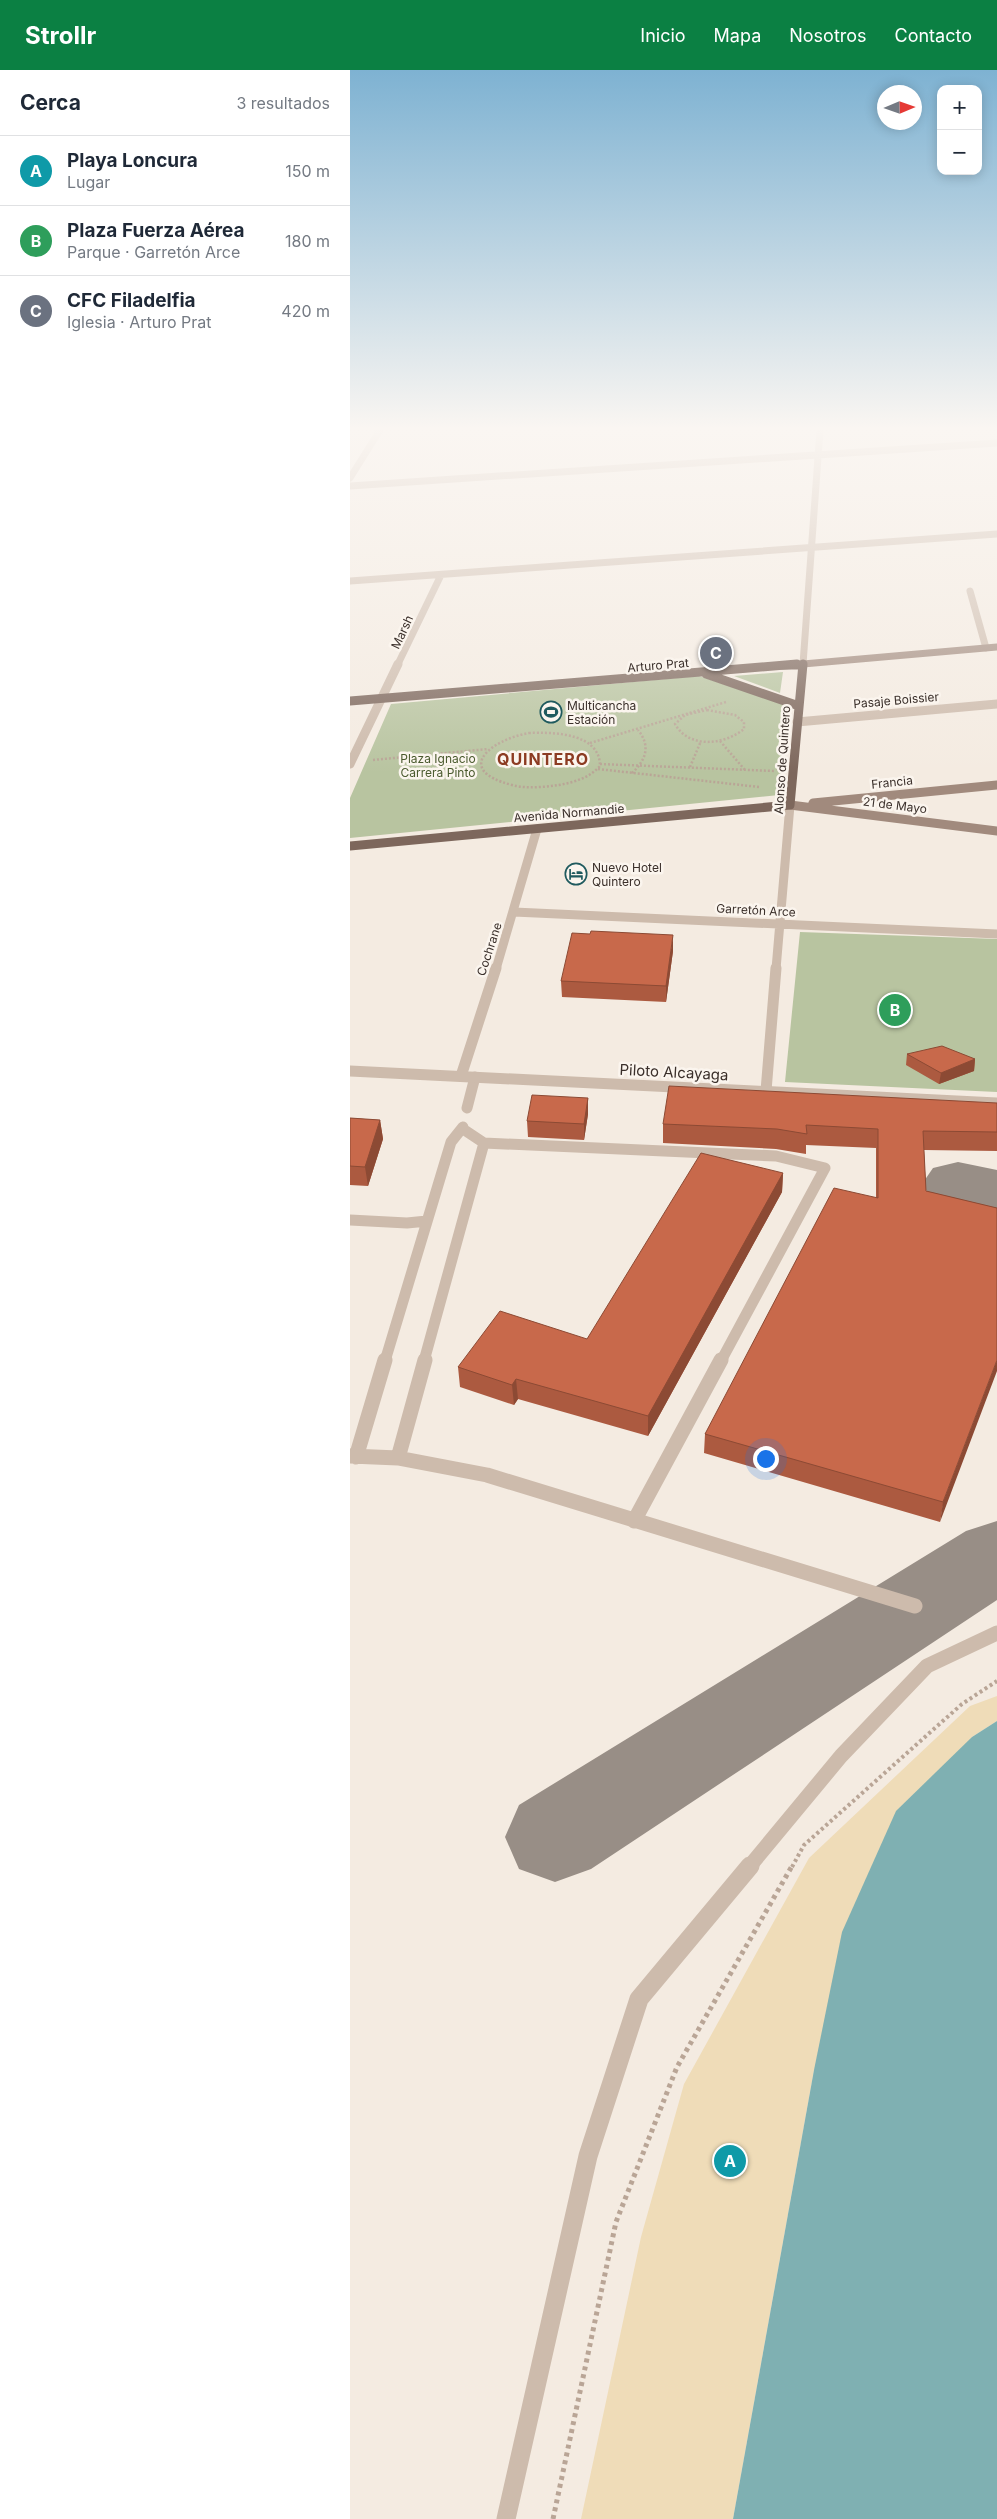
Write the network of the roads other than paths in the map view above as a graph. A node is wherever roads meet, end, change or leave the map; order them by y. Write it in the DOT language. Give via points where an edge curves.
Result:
graph roads {
  1 [pos="811,544"];
  2 [pos="860,544"];
  3 [pos="811,548"];
  4 [pos="441,575"];
  5 [pos="350,581"];
  6 [pos="970,591"];
  7 [pos="997,647"];
  8 [pos="986,648"];
  9 [pos="803,664"];
  10 [pos="702,672"];
  11 [pos="383,698"];
  12 [pos="350,701"];
  13 [pos="997,704"];
  14 [pos="799,706"];
  15 [pos="798,722"];
  16 [pos="351,763"];
  17 [pos="997,785"];
  18 [pos="790,805"];
  19 [pos="538,829"];
  20 [pos="997,830"];
  21 [pos="350,846"];
  22 [pos="514,912"];
  23 [pos="782,924"];
  24 [pos="997,934"];
  25 [pos="350,1071"];
  26 [pos="461,1076"];
  27 [pos="475,1077"];
  28 [pos="766,1091"];
  29 [pos="997,1102"];
  30 [pos="467,1108"];
  31 [pos="484,1143"];
  32 [pos="350,1220"];
  33 [pos="426,1221"];
  34 [pos="353,1457"];
  35 [pos="398,1458"];
  36 [pos="634,1522"];
  37 [pos="915,1606"];
  38 [pos="997,1632"];
  39 [pos="506,2519"];
  1 -- 3 [label="street, Alonso de Quintero"];
  2 -- 3 [label="street"];
  3 -- 4 [label="street"];
  3 -- 9 [label="street, Alonso de Quintero"];
  4 -- 5 [label="street"];
  4 -- 11 [label="street, Marsh"];
  6 -- 8 [label="street"];
  7 -- 8 [label="street, Arturo Prat"];
  8 -- 9 [label="street, Arturo Prat"];
  9 -- 10 [label="main road, Arturo Prat"];
  9 -- 14 [label="main road, Alonso de Quintero"];
  10 -- 11 [label="main road, Arturo Prat"];
  10 -- 14 [label="main road"];
  11 -- 12 [label="main road, Arturo Prat"];
  11 -- 16 [label="street, Marsh"];
  13 -- 15 [label="street, Pasaje Boissier"];
  14 -- 15 [label="main road, Alonso de Quintero"];
  15 -- 18 [label="main road, Alonso de Quintero"];
  17 -- 18 [label="street, Francia"];
  18 -- 19 [label="main road, Avenida Normandie"];
  18 -- 20 [label="street, 21 de Mayo"];
  18 -- 23 [label="street, Alonso de Quintero"];
  19 -- 21 [label="main road, Avenida Normandie"];
  19 -- 22 [label="street, Cochrane"];
  22 -- 23 [label="street, Garretón Arce"];
  22 -- 26 [label="street, Cochrane"];
  23 -- 24 [label="street, Garretón Arce"];
  23 -- 28 [label="street, Alonso de Quintero"];
  25 -- 26 [label="street, Piloto Alcayaga"];
  26 -- 27 [label="street, Piloto Alcayaga"];
  27 -- 28 [label="street, Piloto Alcayaga"];
  27 -- 30 [label="street"];
  28 -- 29 [label="street, Piloto Alcayaga"];
  31 -- 33 [label="street" via="463,1128 451,1142"];
  31 -- 35 [label="street"];
  31 -- 36 [label="street" via="776,1156 825,1168"];
  32 -- 33 [label="street"];
  33 -- 34 [label="street"];
  34 -- 35 [label="street"];
  35 -- 36 [label="street" via="487,1475"];
  36 -- 37 [label="street"];
  38 -- 39 [label="street" via="927,1666 841,1756 639,1999 588,2156"];
}
